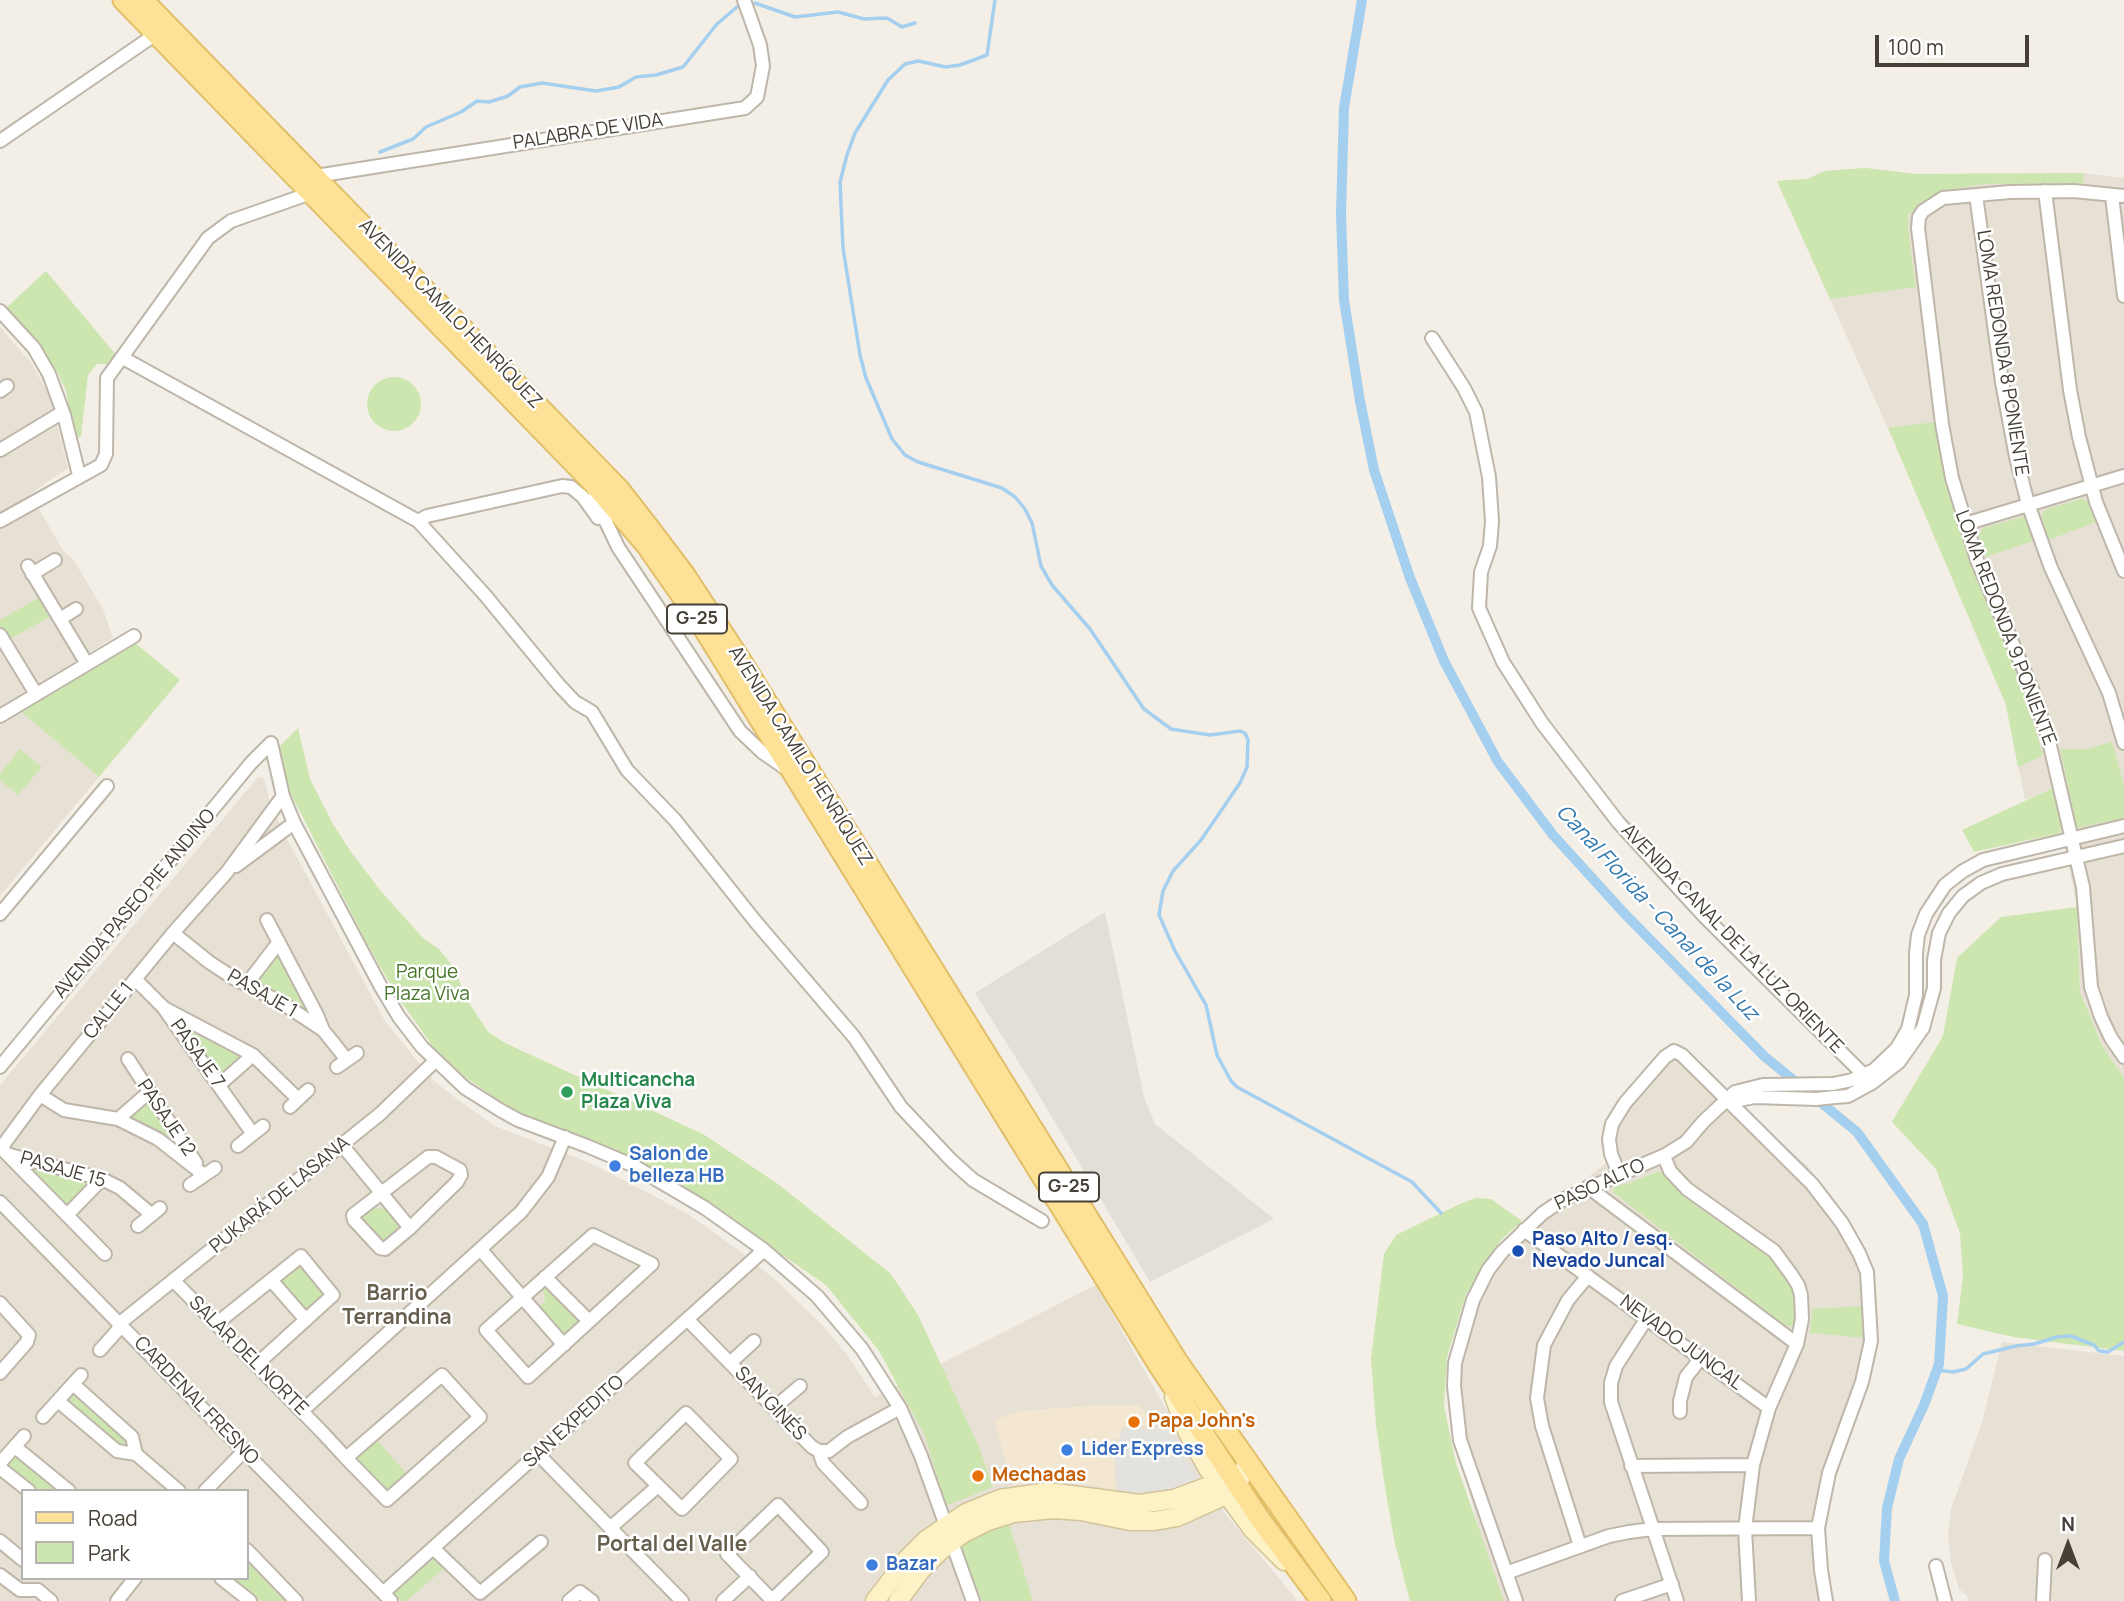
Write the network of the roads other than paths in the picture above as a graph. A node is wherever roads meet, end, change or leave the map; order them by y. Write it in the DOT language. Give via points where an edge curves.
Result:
graph roads {
  1 [pos="123,0"];
  2 [pos="143,0"];
  3 [pos="744,0"];
  4 [pos="156,34"];
  5 [pos="0,141"];
  6 [pos="314,185"];
  7 [pos="2045,191"];
  8 [pos="1976,195"];
  9 [pos="2118,196"];
  10 [pos="2124,296"];
  11 [pos="0,311"];
  12 [pos="5,326"];
  13 [pos="1432,338"];
  14 [pos="122,358"];
  15 [pos="64,412"];
  16 [pos="0,450"];
  17 [pos="79,475"];
  18 [pos="2124,476"];
  19 [pos="592,482"];
  20 [pos="2091,486"];
  21 [pos="2028,504"];
  22 [pos="0,521"];
  23 [pos="418,521"];
  24 [pos="1965,524"];
  25 [pos="618,547"];
  26 [pos="55,560"];
  27 [pos="2124,570"];
  28 [pos="76,609"];
  29 [pos="60,619"];
  30 [pos="0,635"];
  31 [pos="134,636"];
  32 [pos="87,664"];
  33 [pos="36,694"];
  34 [pos="0,716"];
  35 [pos="2124,743"];
  36 [pos="788,770"];
  37 [pos="107,786"];
  38 [pos="283,796"];
  39 [pos="294,822"];
  40 [pos="2124,826"];
  41 [pos="2071,837"];
  42 [pos="2124,846"];
  43 [pos="2076,855"];
  44 [pos="227,872"];
  45 [pos="0,914"];
  46 [pos="267,920"];
  47 [pos="173,933"];
  48 [pos="279,942"];
  49 [pos="135,979"];
  50 [pos="246,985"];
  51 [pos="163,1007"];
  52 [pos="323,1030"];
  53 [pos="253,1055"];
  54 [pos="2124,1057"];
  55 [pos="128,1059"];
  56 [pos="347,1060"];
  57 [pos="435,1061"];
  58 [pos="0,1067"];
  59 [pos="1869,1079"];
  60 [pos="219,1085"];
  61 [pos="308,1090"];
  62 [pos="148,1093"];
  63 [pos="40,1095"];
  64 [pos="1768,1098"];
  65 [pos="1725,1100"];
  66 [pos="118,1119"];
  67 [pos="1748,1122"];
  68 [pos="565,1137"];
  69 [pos="342,1145"];
  70 [pos="238,1146"];
  71 [pos="7,1154"];
  72 [pos="1664,1156"];
  73 [pos="210,1172"];
  74 [pos="1619,1174"];
  75 [pos="102,1179"];
  76 [pos="190,1185"];
  77 [pos="1588,1187"];
  78 [pos="380,1194"];
  79 [pos="0,1202"];
  80 [pos="68,1214"];
  81 [pos="1042,1220"];
  82 [pos="138,1226"];
  83 [pos="410,1228"];
  84 [pos="1524,1230"];
  85 [pos="480,1249"];
  86 [pos="764,1250"];
  87 [pos="105,1254"];
  88 [pos="1588,1276"];
  89 [pos="545,1277"];
  90 [pos="173,1280"];
  91 [pos="271,1280"];
  92 [pos="521,1298"];
  93 [pos="0,1303"];
  94 [pos="1647,1318"];
  95 [pos="687,1319"];
  96 [pos="306,1320"];
  97 [pos="589,1321"];
  98 [pos="120,1323"];
  99 [pos="216,1324"];
  100 [pos="754,1341"];
  101 [pos="1797,1344"];
  102 [pos="564,1345"];
  103 [pos="100,1350"];
  104 [pos="1701,1358"];
  105 [pos="730,1363"];
  106 [pos="256,1364"];
  107 [pos="0,1373"];
  108 [pos="800,1386"];
  109 [pos="58,1401"];
  110 [pos="774,1408"];
  111 [pos="900,1408"];
  112 [pos="1769,1408"];
  113 [pos="302,1410"];
  114 [pos="1679,1412"];
  115 [pos="43,1416"];
  116 [pos="24,1436"];
  117 [pos="15,1447"];
  118 [pos="245,1450"];
  119 [pos="819,1451"];
  120 [pos="136,1454"];
  121 [pos="538,1454"];
  122 [pos="346,1458"];
  123 [pos="1248,1461"];
  124 [pos="1753,1465"];
  125 [pos="0,1466"];
  126 [pos="1631,1466"];
  127 [pos="658,1486"];
  128 [pos="1227,1487"];
  129 [pos="27,1489"];
  130 [pos="67,1489"];
  131 [pos="177,1489"];
  132 [pos="207,1489"];
  133 [pos="861,1503"];
  134 [pos="610,1528"];
  135 [pos="1818,1528"];
  136 [pos="1652,1529"];
  137 [pos="1745,1529"];
  138 [pos="948,1534"];
  139 [pos="0,1542"];
  140 [pos="541,1542"];
  141 [pos="1580,1546"];
  142 [pos="433,1548"];
  143 [pos="248,1551"];
  144 [pos="21,1558"];
  145 [pos="2045,1560"];
  146 [pos="1936,1566"];
  147 [pos="1506,1573"];
  148 [pos="0,1575"];
  149 [pos="750,1576"];
  150 [pos="133,1580"];
  151 [pos="224,1580"];
  152 [pos="36,1584"];
  153 [pos="1672,1584"];
  154 [pos="1340,1594"];
  155 [pos="387,1597"];
  156 [pos="51,1601"];
  157 [pos="117,1601"];
  158 [pos="250,1601"];
  159 [pos="296,1601"];
  160 [pos="569,1601"];
  161 [pos="592,1601"];
  162 [pos="682,1601"];
  163 [pos="723,1601"];
  164 [pos="875,1601"];
  165 [pos="898,1601"];
  166 [pos="973,1601"];
  167 [pos="1321,1601"];
  168 [pos="1516,1601"];
  169 [pos="1622,1601"];
  170 [pos="1677,1601"];
  171 [pos="1749,1601"];
  172 [pos="1826,1601"];
  173 [pos="1945,1601"];
  174 [pos="2043,1601"];
  1 -- 4 [label="main road, AVENIDA CAMILO HENRÍQUEZ / G-25"];
  2 -- 6 [label="main road, AVENIDA CAMILO HENRÍQUEZ / G-25"];
  3 -- 6 [label="street, PALABRA DE VIDA" via="763,66 757,97 745,108"];
  4 -- 5 [label="street"];
  4 -- 6 [label="main road, AVENIDA CAMILO HENRÍQUEZ / G-25"];
  6 -- 14 [label="street, PALABRA DE VIDA" via="231,220 208,238"];
  6 -- 19 [label="main road, AVENIDA CAMILO HENRÍQUEZ / G-25"];
  6 -- 123 [label="main road, AVENIDA CAMILO HENRÍQUEZ / G-25" via="620,490 685,575 1178,1362"];
  7 -- 8 [label="street"];
  7 -- 9 [label="street"];
  7 -- 20 [label="street" via="2070,390"];
  8 -- 21 [label="street, LOMA REDONDA 8 PONIENTE" via="2002,382"];
  8 -- 24 [label="street, LOMA REDONDA 9 PONIENTE" via="1943,198 1923,211 1918,228 1942,424"];
  9 -- 10 [label="street"];
  11 -- 12 [label="street"];
  12 -- 15 [label="street" via="42,361"];
  13 -- 59 [label="street, AVENIDA CANAL DE LA LUZ ORIENTE" via="1476,412 1492,521 1479,608 1503,662 1542,723 1618,822 1704,916"];
  14 -- 17 [label="street, PALABRA DE VIDA" via="107,378 106,454 101,465"];
  14 -- 23 [label="street"];
  15 -- 16 [label="street"];
  15 -- 17 [label="street"];
  17 -- 22 [label="street, PALABRA DE VIDA"];
  18 -- 20 [label="street"];
  19 -- 25 [label="street"];
  19 -- 36 [label="main road, AVENIDA CAMILO HENRÍQUEZ / G-25" via="630,524 680,593"];
  20 -- 21 [label="street"];
  20 -- 27 [label="street"];
  21 -- 24 [label="street"];
  21 -- 35 [label="street, LOMA REDONDA 8 PONIENTE" via="2051,568 2109,693"];
  23 -- 25 [label="street" via="541,490 571,487"];
  23 -- 81 [label="street" via="559,685 592,712 627,770 675,820 854,1037 901,1107 973,1180"];
  24 -- 41 [label="street, LOMA REDONDA 9 PONIENTE" via="2040,713"];
  25 -- 36 [label="street" via="740,730"];
  26 -- 29 [label="street" via="30,570"];
  28 -- 29 [label="street"];
  29 -- 32 [label="street"];
  30 -- 33 [label="street"];
  31 -- 32 [label="street"];
  32 -- 33 [label="street"];
  33 -- 34 [label="street"];
  36 -- 128 [label="main road, AVENIDA CAMILO HENRÍQUEZ / G-25" via="1169,1381"];
  37 -- 45 [label="street"];
  38 -- 39 [label="street"];
  38 -- 44 [label="street, CALLE 1"];
  38 -- 58 [label="street, AVENIDA PASEO PIE ANDINO" via="271,743"];
  39 -- 44 [label="street, CALLE 1"];
  39 -- 57 [label="street" via="381,987"];
  40 -- 41 [label="street"];
  41 -- 43 [label="street, LOMA REDONDA 9 PONIENTE"];
  41 -- 59 [label="street" via="1983,860 1938,894 1919,935 1916,995 1908,1029"];
  42 -- 43 [label="street"];
  43 -- 54 [label="street, LOMA REDONDA 9 PONIENTE" via="2091,987 2101,1017"];
  43 -- 59 [label="street" via="1991,877 1956,904 1939,933 1934,988 1923,1028 1899,1062"];
  44 -- 47 [label="street, CALLE 1"];
  46 -- 48 [label="street"];
  47 -- 49 [label="street, CALLE 1"];
  47 -- 50 [label="street, PASAJE 1"];
  48 -- 50 [label="street"];
  48 -- 52 [label="street"];
  49 -- 51 [label="street, PASAJE 7"];
  49 -- 63 [label="street, CALLE 1"];
  50 -- 52 [label="street, PASAJE 1"];
  51 -- 53 [label="street"];
  51 -- 60 [label="street, PASAJE 7"];
  52 -- 56 [label="street, PASAJE 1"];
  53 -- 60 [label="street"];
  53 -- 61 [label="street" via="294,1103"];
  55 -- 62 [label="street, PASAJE 12"];
  57 -- 68 [label="street" via="500,1110"];
  57 -- 69 [label="street, PUKARÁ DE LASANA"];
  59 -- 64 [label="street" via="1847,1096"];
  59 -- 65 [label="street" via="1751,1087"];
  60 -- 70 [label="street, PASAJE 7" via="258,1130"];
  62 -- 66 [label="street"];
  62 -- 73 [label="street, PASAJE 12"];
  63 -- 66 [label="street" via="64,1110"];
  63 -- 71 [label="street, CALLE 1" via="5,1141"];
  64 -- 65 [label="street"];
  64 -- 67 [label="street" via="1751,1105"];
  65 -- 67 [label="street"];
  65 -- 72 [label="street, PASO ALTO" via="1686,1142"];
  65 -- 74 [label="street" via="1682,1055 1674,1051 1665,1056 1612,1124 1611,1154"];
  66 -- 73 [label="street"];
  67 -- 135 [label="street" via="1812,1184 1842,1223 1867,1272 1871,1341 1862,1382 1829,1473"];
  68 -- 85 [label="street" via="536,1195"];
  68 -- 86 [label="street" via="654,1177"];
  69 -- 78 [label="street"];
  69 -- 90 [label="street, PUKARÁ DE LASANA"];
  71 -- 75 [label="street, PASAJE 15"];
  71 -- 80 [label="street"];
  72 -- 74 [label="street, PASO ALTO"];
  72 -- 101 [label="street" via="1670,1171 1687,1189 1783,1261 1801,1295"];
  73 -- 76 [label="street"];
  74 -- 77 [label="street, PASO ALTO"];
  75 -- 80 [label="street"];
  75 -- 82 [label="street, PASAJE 15" via="156,1211"];
  77 -- 84 [label="street, PASO ALTO"];
  77 -- 101 [label="street"];
  78 -- 83 [label="street"];
  78 -- 83 [label="street" via="352,1218 385,1249"];
  78 -- 83 [label="street" via="428,1157 460,1170 457,1182"];
  79 -- 98 [label="street, CARDENAL FRESNO"];
  80 -- 87 [label="street"];
  84 -- 88 [label="street, NEVADO JUNCAL"];
  84 -- 147 [label="street, PASO ALTO" via="1479,1286 1454,1373 1460,1440"];
  85 -- 92 [label="street"];
  85 -- 113 [label="street"];
  86 -- 95 [label="street, SAN EXPEDITO"];
  86 -- 111 [label="street" via="840,1321"];
  88 -- 94 [label="street, NEVADO JUNCAL"];
  88 -- 141 [label="street" via="1568,1300 1544,1345 1537,1398"];
  89 -- 92 [label="street"];
  89 -- 97 [label="street"];
  89 -- 97 [label="street" via="593,1235 652,1264"];
  90 -- 98 [label="street, PUKARÁ DE LASANA"];
  90 -- 99 [label="street, SALAR DEL NORTE"];
  91 -- 96 [label="street"];
  91 -- 96 [label="street" via="301,1256 333,1295"];
  91 -- 99 [label="street"];
  92 -- 102 [label="street"];
  92 -- 102 [label="street" via="486,1330 528,1377"];
  93 -- 107 [label="street" via="29,1335"];
  94 -- 104 [label="street, NEVADO JUNCAL"];
  94 -- 126 [label="street" via="1616,1366 1611,1383 1611,1402"];
  95 -- 105 [label="street, SAN GINÉS"];
  95 -- 121 [label="street, SAN EXPEDITO"];
  96 -- 106 [label="street"];
  97 -- 102 [label="street"];
  98 -- 103 [label="street, PUKARÁ DE LASANA"];
  98 -- 118 [label="street, CARDENAL FRESNO"];
  99 -- 106 [label="street, SALAR DEL NORTE"];
  100 -- 105 [label="street"];
  101 -- 112 [label="street"];
  104 -- 112 [label="street, NEVADO JUNCAL"];
  104 -- 114 [label="street" via="1686,1377"];
  105 -- 110 [label="street, SAN GINÉS"];
  106 -- 113 [label="street, SALAR DEL NORTE"];
  108 -- 110 [label="street"];
  109 -- 115 [label="street"];
  109 -- 120 [label="street" via="117,1451"];
  109 -- 120 [label="street" via="77,1379 132,1437"];
  110 -- 119 [label="street, SAN GINÉS"];
  111 -- 119 [label="street, SAN GINÉS" via="829,1451"];
  111 -- 138 [label="street"];
  112 -- 124 [label="street"];
  113 -- 122 [label="street, SALAR DEL NORTE"];
  116 -- 117 [label="street"];
  117 -- 125 [label="street"];
  117 -- 130 [label="street"];
  118 -- 132 [label="street"];
  118 -- 155 [label="street, CARDENAL FRESNO"];
  119 -- 133 [label="street" via="825,1465"];
  120 -- 131 [label="street"];
  121 -- 134 [label="street"];
  121 -- 142 [label="street, SAN EXPEDITO"];
  122 -- 122 [label="street, SALAR DEL NORTE" via="442,1375 480,1417 387,1500"];
  123 -- 128 [label="main road"];
  123 -- 154 [label="main road, AVENIDA CAMILO HENRÍQUEZ / G-25"];
  124 -- 126 [label="street"];
  124 -- 137 [label="street"];
  125 -- 129 [label="street"];
  126 -- 136 [label="street"];
  127 -- 127 [label="street" via="635,1463 686,1413 732,1459 682,1509"];
  127 -- 134 [label="street"];
  128 -- 138 [label="main road" via="1207,1505 1176,1508 1154,1521 1067,1510 1027,1511"];
  128 -- 154 [label="main road" via="1254,1493 1292,1547"];
  128 -- 167 [label="main road, AVENIDA CAMILO HENRÍQUEZ / G-25"];
  134 -- 162 [label="street"];
  135 -- 137 [label="street"];
  135 -- 172 [label="street"];
  136 -- 137 [label="street"];
  136 -- 141 [label="street"];
  136 -- 153 [label="street"];
  137 -- 171 [label="street"];
  138 -- 164 [label="main road" via="926,1540"];
  138 -- 165 [label="main road"];
  138 -- 166 [label="street"];
  139 -- 144 [label="street"];
  140 -- 142 [label="street" via="480,1593"];
  141 -- 147 [label="street"];
  142 -- 155 [label="street, SAN EXPEDITO"];
  143 -- 159 [label="street"];
  145 -- 174 [label="street"];
  146 -- 173 [label="street"];
  147 -- 168 [label="street, PASO ALTO"];
  148 -- 152 [label="street" via="20,1590"];
  149 -- 149 [label="street" via="772,1600 822,1552 778,1505 727,1553"];
  149 -- 163 [label="street"];
  150 -- 157 [label="street"];
  151 -- 158 [label="street"];
  152 -- 156 [label="street"];
  153 -- 169 [label="street"];
  153 -- 170 [label="street"];
  160 -- 161 [label="street" via="580,1592"];
}
